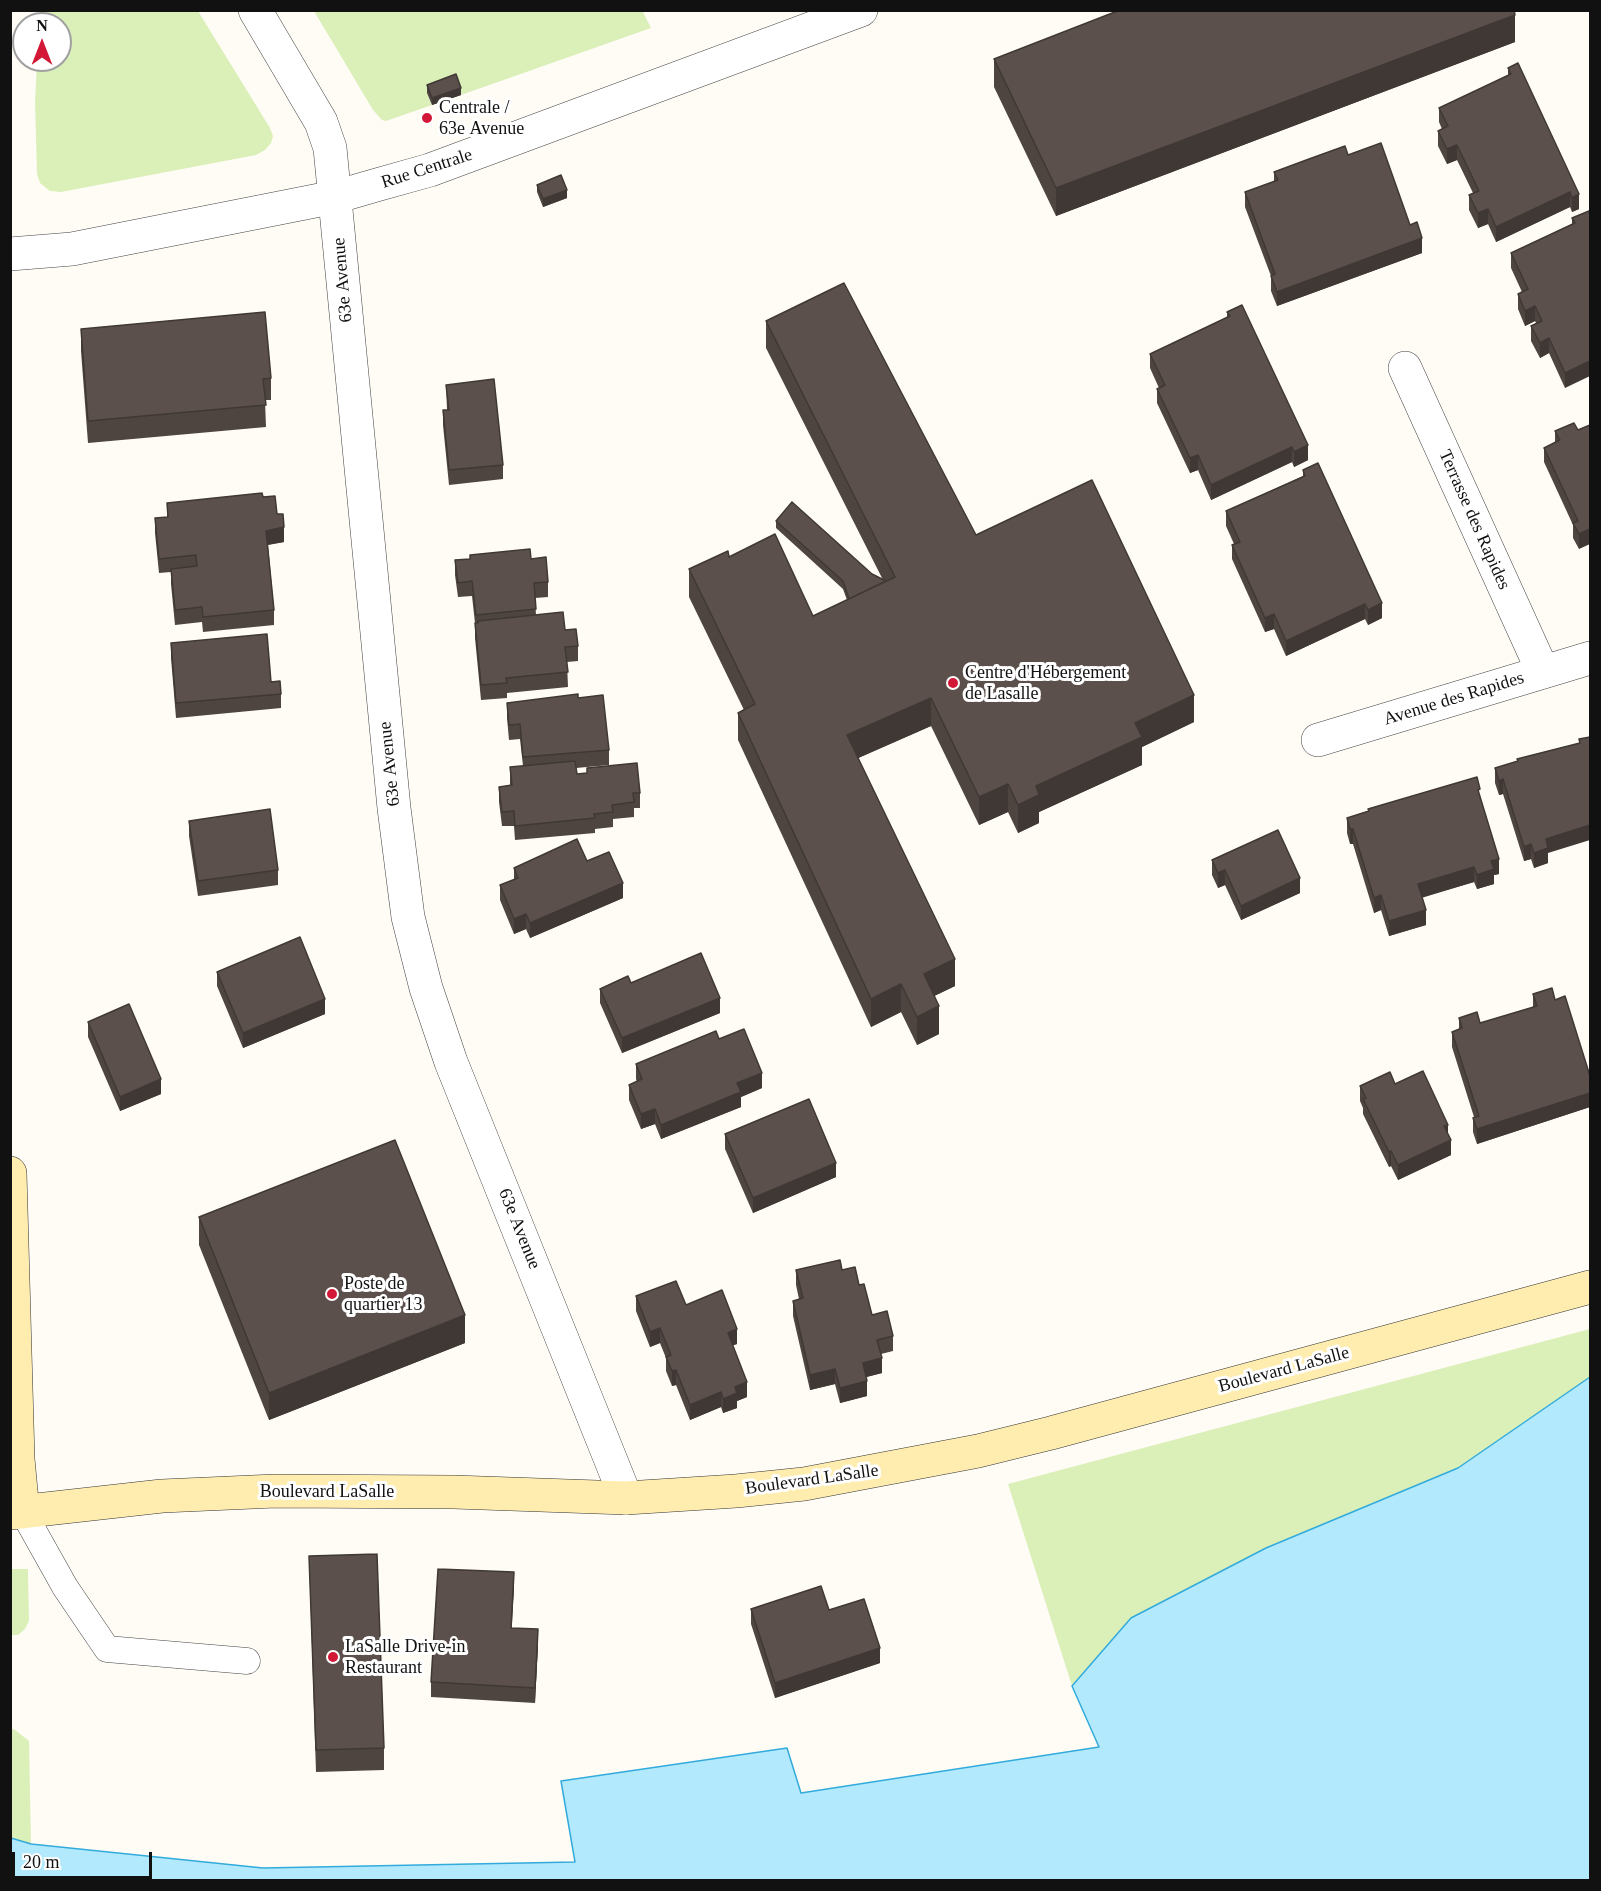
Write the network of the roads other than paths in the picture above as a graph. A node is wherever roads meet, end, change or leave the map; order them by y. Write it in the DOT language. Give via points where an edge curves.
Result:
graph roads {
  1 [pos="255,10"];
  2 [pos="861,10"];
  3 [pos="335,197"];
  4 [pos="10,254"];
  5 [pos="1405,368"];
  6 [pos="1590,658"];
  7 [pos="1543,672"];
  8 [pos="1318,740"];
  9 [pos="10,1173"];
  10 [pos="1590,1287"];
  11 [pos="626,1498"];
  12 [pos="17,1513"];
  13 [pos="247,1661"];
  1 -- 3 [label="street, 63e Avenue" via="321,122 330,148"];
  2 -- 3 [label="street, Rue Centrale" via="430,170"];
  3 -- 4 [label="street, Rue Centrale" via="72,249"];
  3 -- 11 [label="street, 63e Avenue" via="394,808 408,916 426,988 452,1062"];
  5 -- 7 [label="street, Terrasse des Rapides"];
  6 -- 7 [label="street, Avenue des Rapides"];
  7 -- 8 [label="street, Avenue des Rapides"];
  9 -- 12 [label="main road"];
  10 -- 11 [label="main road, Boulevard LaSalle" via="978,1451 804,1484"];
  11 -- 12 [label="main road, Boulevard LaSalle" via="275,1491 162,1496"];
  12 -- 13 [label="lane" via="107,1649"];
}
